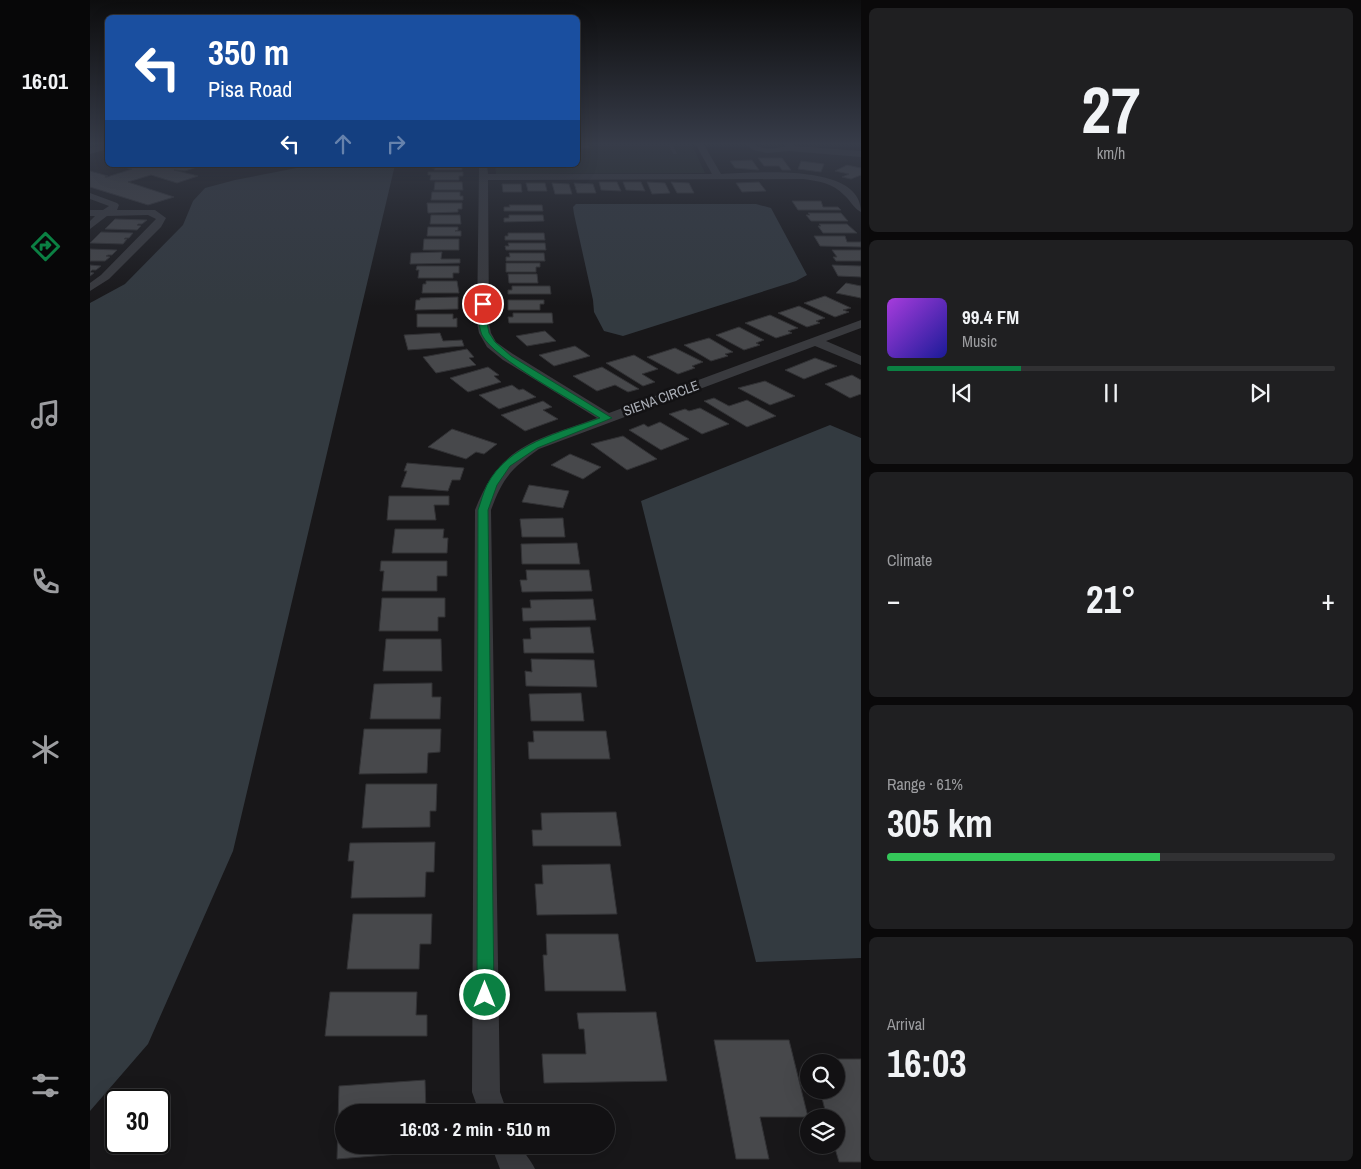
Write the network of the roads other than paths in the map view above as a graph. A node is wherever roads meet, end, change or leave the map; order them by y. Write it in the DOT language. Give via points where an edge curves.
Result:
graph roads {
  1 [pos="483,198"];
  2 [pos="853,198"];
  3 [pos="93,199"];
  4 [pos="861,209"];
  5 [pos="90,213"];
  6 [pos="103,214"];
  7 [pos="90,226"];
  8 [pos="90,288"];
  9 [pos="861,324"];
  10 [pos="816,341"];
  11 [pos="861,361"];
  12 [pos="607,418"];
  13 [pos="490,1104"];
  14 [pos="509,1154"];
  15 [pos="520,1169"];
  1 -- 12 [label="street" via="485,333 492,344 508,357"];
  2 -- 4 [label="street"];
  3 -- 6 [label="street" via="114,204"];
  5 -- 6 [label="street"];
  6 -- 7 [label="street"];
  6 -- 8 [label="street" via="148,212 161,218 105,277"];
  9 -- 10 [label="street, SIENA CIRCLE"];
  10 -- 11 [label="street"];
  10 -- 12 [label="street, SIENA CIRCLE"];
  12 -- 13 [label="street, SIENA CIRCLE" via="534,446 507,464 492,484 483,510 486,1092"];
  14 -- 15 [label="street"];
}
